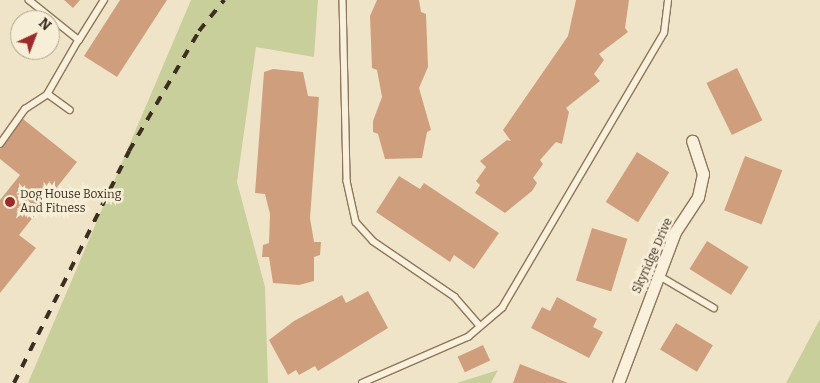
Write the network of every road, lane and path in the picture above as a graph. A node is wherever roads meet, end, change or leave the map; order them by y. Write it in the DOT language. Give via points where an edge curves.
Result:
graph roads {
  1 [pos="29,0"];
  2 [pos="104,0"];
  3 [pos="343,0"];
  4 [pos="668,0"];
  5 [pos="79,40"];
  6 [pos="48,94"];
  7 [pos="70,110"];
  8 [pos="692,141"];
  9 [pos="0,144"];
  10 [pos="658,275"];
  11 [pos="714,308"];
  12 [pos="480,326"];
  13 [pos="362,383"];
  14 [pos="618,383"];
  1 -- 5 [label="lane"];
  2 -- 5 [label="lane"];
  3 -- 12 [label="lane" via="347,181 356,222 373,241 455,297"];
  4 -- 12 [label="lane" via="664,33 502,308"];
  5 -- 6 [label="lane"];
  6 -- 7 [label="lane"];
  6 -- 9 [label="lane" via="25,109"];
  8 -- 10 [label="street, Skyridge Drive" via="703,174 698,196 675,232"];
  10 -- 11 [label="lane"];
  10 -- 14 [label="street, Skyridge Drive"];
  12 -- 13 [label="lane" via="468,337"];
}
